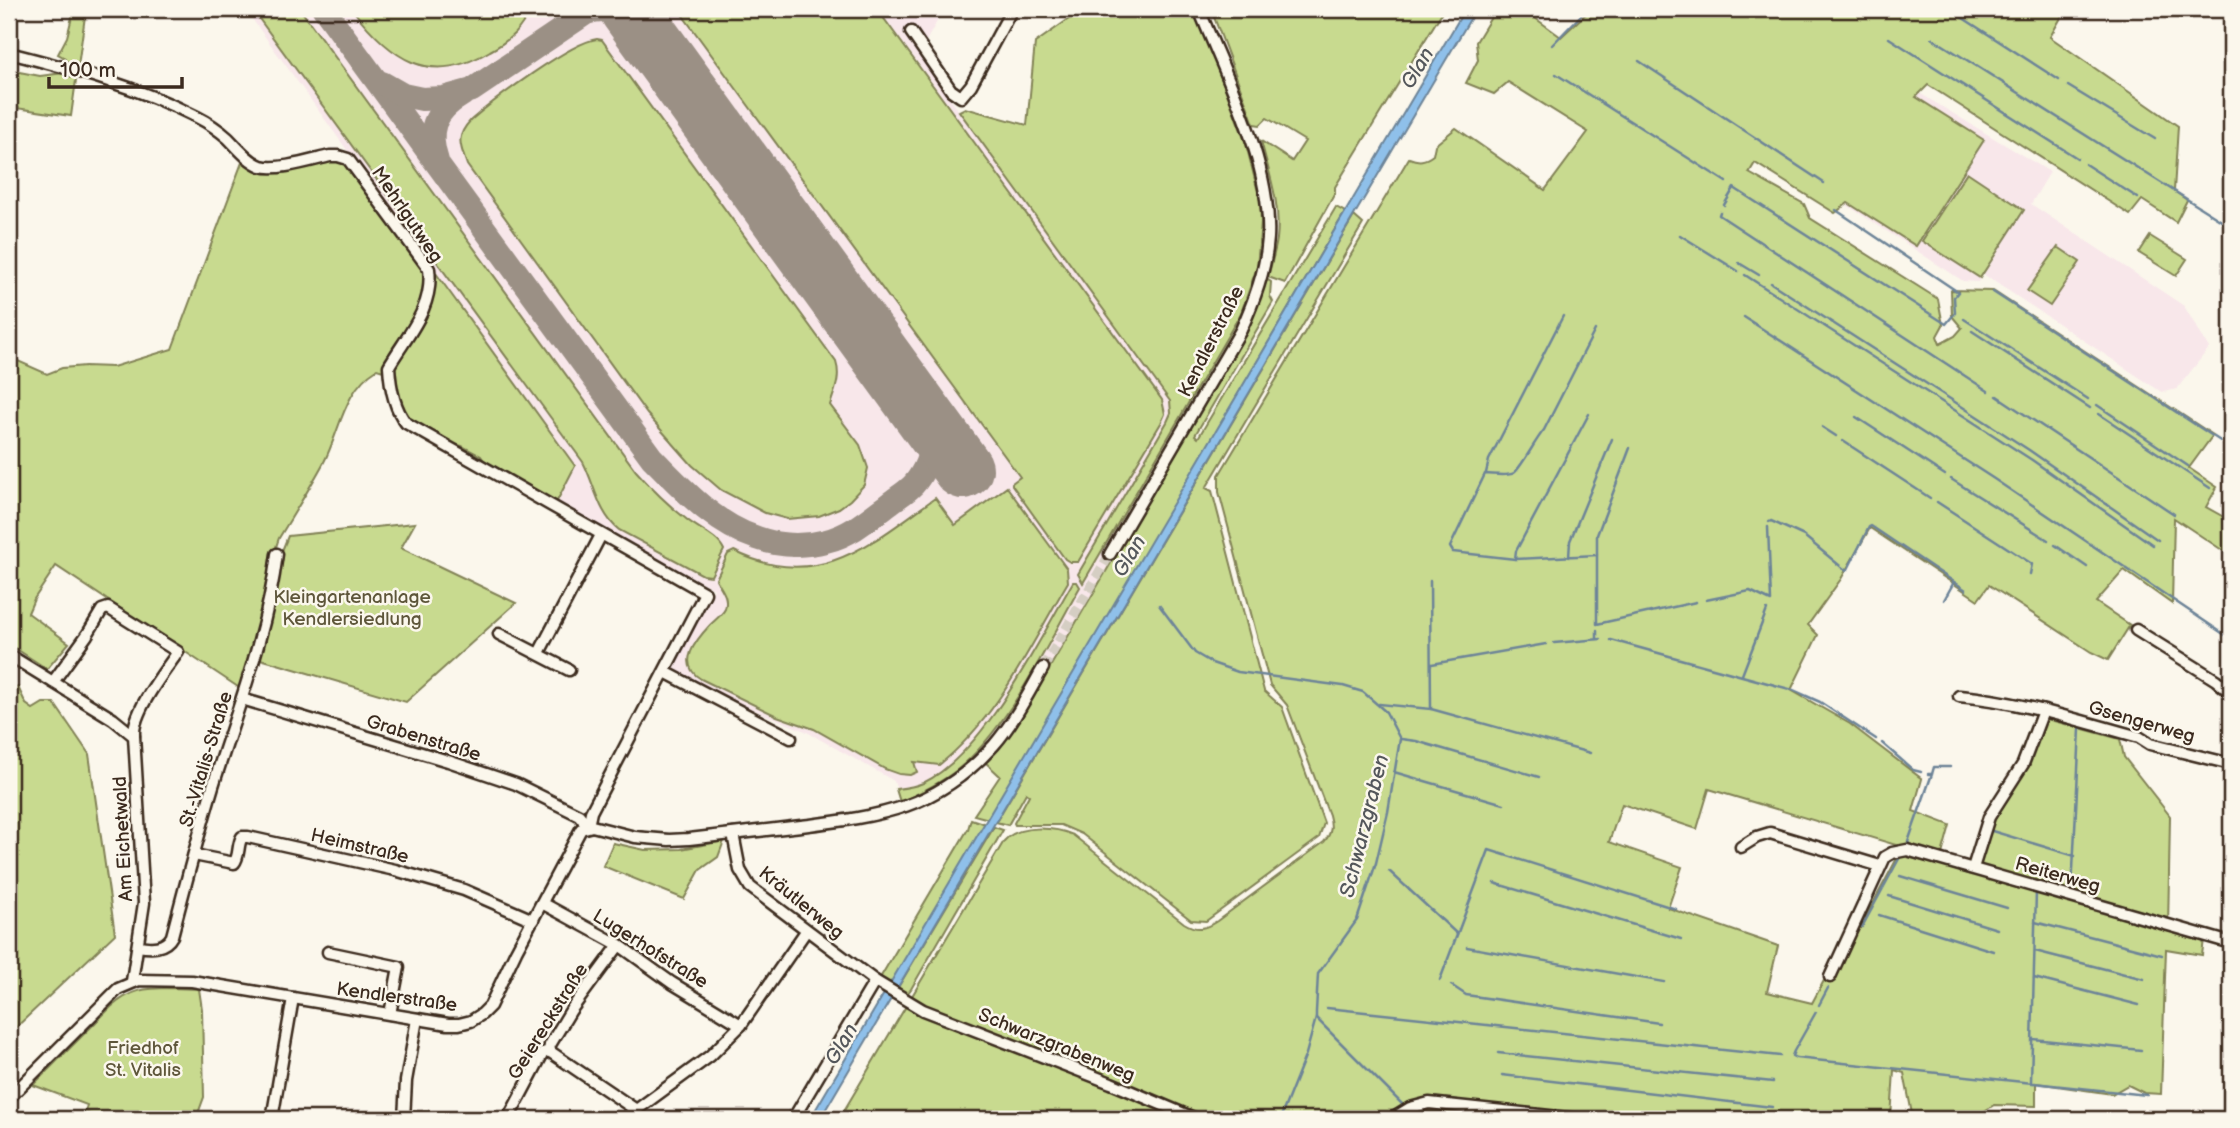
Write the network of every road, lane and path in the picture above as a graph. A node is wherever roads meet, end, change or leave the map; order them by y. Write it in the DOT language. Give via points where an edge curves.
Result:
graph roads {
  1 [pos="1012,9"];
  2 [pos="1199,9"];
  3 [pos="911,32"];
  4 [pos="9,53"];
  5 [pos="601,535"];
  6 [pos="277,554"];
  7 [pos="1110,554"];
  8 [pos="705,593"];
  9 [pos="2136,630"];
  10 [pos="499,634"];
  11 [pos="539,653"];
  12 [pos="9,655"];
  13 [pos="1043,668"];
  14 [pos="569,670"];
  15 [pos="665,672"];
  16 [pos="53,682"];
  17 [pos="2231,693"];
  18 [pos="1959,696"];
  19 [pos="242,699"];
  20 [pos="2043,711"];
  21 [pos="134,736"];
  22 [pos="791,738"];
  23 [pos="2231,764"];
  24 [pos="588,826"];
  25 [pos="733,834"];
  26 [pos="1741,847"];
  27 [pos="194,855"];
  28 [pos="1880,866"];
  29 [pos="1973,868"];
  30 [pos="542,903"];
  31 [pos="533,920"];
  32 [pos="806,931"];
  33 [pos="2231,943"];
  34 [pos="619,945"];
  35 [pos="138,946"];
  36 [pos="328,951"];
  37 [pos="1830,977"];
  38 [pos="132,981"];
  39 [pos="877,982"];
  40 [pos="293,998"];
  41 [pos="905,999"];
  42 [pos="390,1014"];
  43 [pos="417,1019"];
  44 [pos="741,1024"];
  45 [pos="549,1051"];
  46 [pos="9,1097"];
  47 [pos="636,1110"];
  48 [pos="272,1119"];
  49 [pos="404,1119"];
  50 [pos="508,1119"];
  51 [pos="624,1119"];
  52 [pos="793,1119"];
  53 [pos="1196,1119"];
  54 [pos="1392,1119"];
  55 [pos="1577,1119"];
  1 -- 3 [label="street" via="961,97 951,90"];
  2 -- 7 [label="street, Kendlerstraße" via="1261,169 1268,217 1264,267 1241,330"];
  4 -- 5 [label="street, Mehrlgutweg" via="125,86 172,105 218,130 259,165 275,167 330,156 348,159 429,269 430,285 421,316 389,366 401,416"];
  5 -- 8 [label="street, Mehrlgutweg"];
  5 -- 11 [label="street"];
  6 -- 19 [label="street, St.-Vitalis-Straße" via="272,593"];
  8 -- 15 [label="street, Kendlerstraße"];
  9 -- 17 [label="street"];
  10 -- 11 [label="street"];
  11 -- 14 [label="street"];
  12 -- 16 [label="street"];
  13 -- 25 [label="street" via="995,744 965,774 929,797 870,817"];
  15 -- 22 [label="street"];
  15 -- 24 [label="street, Kendlerstraße" via="591,811"];
  16 -- 21 [label="street"];
  16 -- 21 [label="street, Am Eichetwald" via="102,610 108,608 178,652 135,721"];
  18 -- 20 [label="street, Gsengerweg"];
  19 -- 24 [label="street, Grabenstraße" via="516,784 579,815"];
  19 -- 27 [label="street, St.-Vitalis-Straße"];
  20 -- 23 [label="street, Gsengerweg"];
  20 -- 29 [label="street" via="2023,764 1989,817"];
  21 -- 35 [label="street, Am Eichetwald" via="144,904"];
  24 -- 25 [label="street" via="650,839"];
  24 -- 30 [label="street, Kendlerstraße" via="579,832"];
  25 -- 32 [label="street, Kräutlerweg" via="740,870 750,887"];
  26 -- 28 [label="street" via="1770,834"];
  27 -- 31 [label="street, Heimstraße" via="234,863 240,840 248,837 464,890"];
  27 -- 35 [label="street, St.-Vitalis-Straße" via="172,938 160,946"];
  28 -- 29 [label="street, Reiterweg" via="1885,857 1907,850"];
  28 -- 37 [label="street"];
  29 -- 33 [label="street, Reiterweg"];
  30 -- 31 [label="street, Kendlerstraße"];
  30 -- 34 [label="street, Lugerhofstraße"];
  31 -- 43 [label="street, Kendlerstraße" via="482,1014 459,1024"];
  32 -- 39 [label="street, Kräutlerweg"];
  32 -- 44 [label="street"];
  34 -- 44 [label="street, Lugerhofstraße"];
  34 -- 45 [label="street, Geiereckstraße" via="571,1010"];
  35 -- 38 [label="street, Am Eichetwald"];
  36 -- 42 [label="street" via="399,967"];
  38 -- 40 [label="street, Kendlerstraße" via="191,981"];
  38 -- 46 [label="street" via="106,999"];
  39 -- 41 [label="street, Kräutlerweg"];
  39 -- 52 [label="street"];
  40 -- 42 [label="street, Kendlerstraße"];
  40 -- 48 [label="street"];
  41 -- 53 [label="street, Schwarzgrabenweg"];
  42 -- 43 [label="street, Kendlerstraße"];
  43 -- 49 [label="street"];
  44 -- 47 [label="street" via="710,1056"];
  45 -- 47 [label="street"];
  45 -- 50 [label="street, Geiereckstraße" via="543,1054"];
  47 -- 51 [label="street"];
  54 -- 55 [label="street" via="1423,1103"];
}
